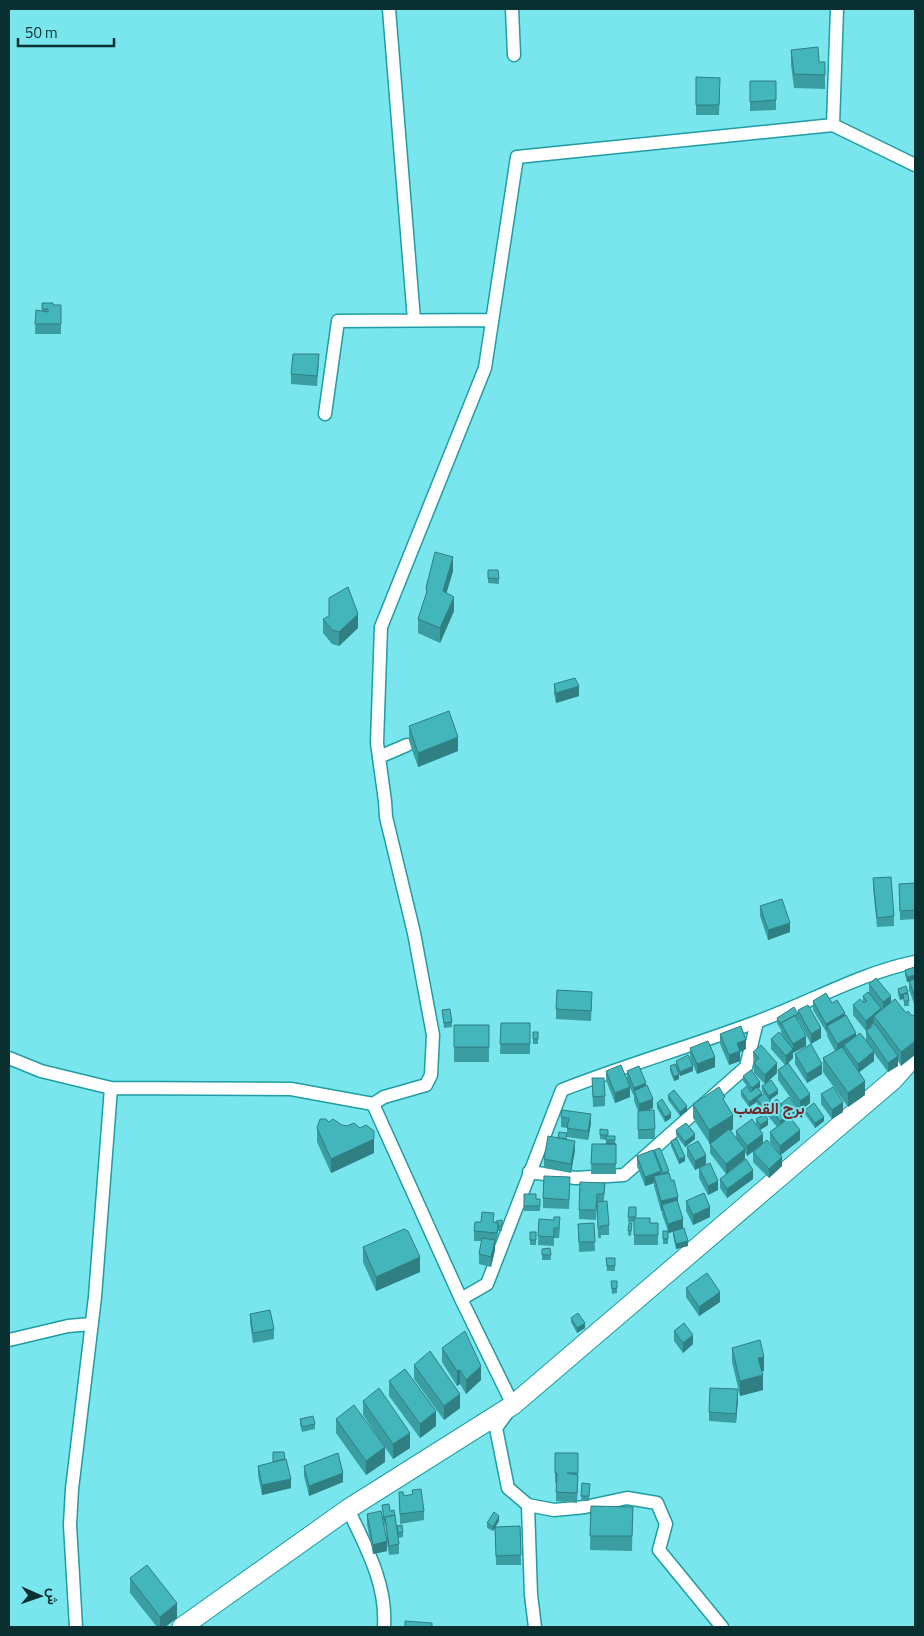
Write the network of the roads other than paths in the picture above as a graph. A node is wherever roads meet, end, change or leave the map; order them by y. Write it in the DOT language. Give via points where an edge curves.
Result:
graph roads {
  1 [pos="389,9"];
  2 [pos="512,9"];
  3 [pos="837,9"];
  4 [pos="514,55"];
  5 [pos="833,125"];
  6 [pos="915,166"];
  7 [pos="414,320"];
  8 [pos="492,320"];
  9 [pos="325,414"];
  10 [pos="408,745"];
  11 [pos="379,757"];
  12 [pos="915,962"];
  13 [pos="757,1022"];
  14 [pos="915,1055"];
  15 [pos="9,1058"];
  16 [pos="111,1088"];
  17 [pos="373,1104"];
  18 [pos="529,1172"];
  19 [pos="461,1299"];
  20 [pos="91,1324"];
  21 [pos="9,1340"];
  22 [pos="513,1405"];
  23 [pos="528,1506"];
  24 [pos="348,1509"];
  25 [pos="76,1627"];
  26 [pos="182,1627"];
  27 [pos="384,1627"];
  28 [pos="535,1627"];
  29 [pos="722,1627"];
  1 -- 7 [label="street"];
  2 -- 4 [label="street"];
  3 -- 5 [label="street"];
  5 -- 6 [label="street"];
  5 -- 8 [label="street" via="516,156"];
  7 -- 8 [label="street"];
  7 -- 9 [label="street" via="338,320"];
  8 -- 11 [label="street" via="485,368 381,628"];
  10 -- 11 [label="street"];
  11 -- 17 [label="street" via="386,817 414,932 433,1035 432,1075 426,1085 384,1097"];
  12 -- 13 [label="street" via="890,967"];
  13 -- 18 [label="street" via="562,1090"];
  13 -- 18 [label="street" via="746,1067 624,1175 576,1178"];
  14 -- 22 [label="main road" via="886,1086"];
  15 -- 16 [label="street" via="41,1071"];
  16 -- 17 [label="street" via="291,1089"];
  16 -- 20 [label="street"];
  17 -- 19 [label="street"];
  18 -- 19 [label="street" via="487,1284"];
  19 -- 22 [label="street"];
  20 -- 21 [label="street"];
  20 -- 25 [label="street" via="70,1525"];
  22 -- 23 [label="street" via="496,1428 508,1488"];
  22 -- 24 [label="main road"];
  23 -- 28 [label="street"];
  23 -- 29 [label="street" via="554,1510 627,1498 658,1502 666,1524 659,1550"];
  24 -- 26 [label="main road"];
  24 -- 27 [label="street" via="383,1592"];
}
